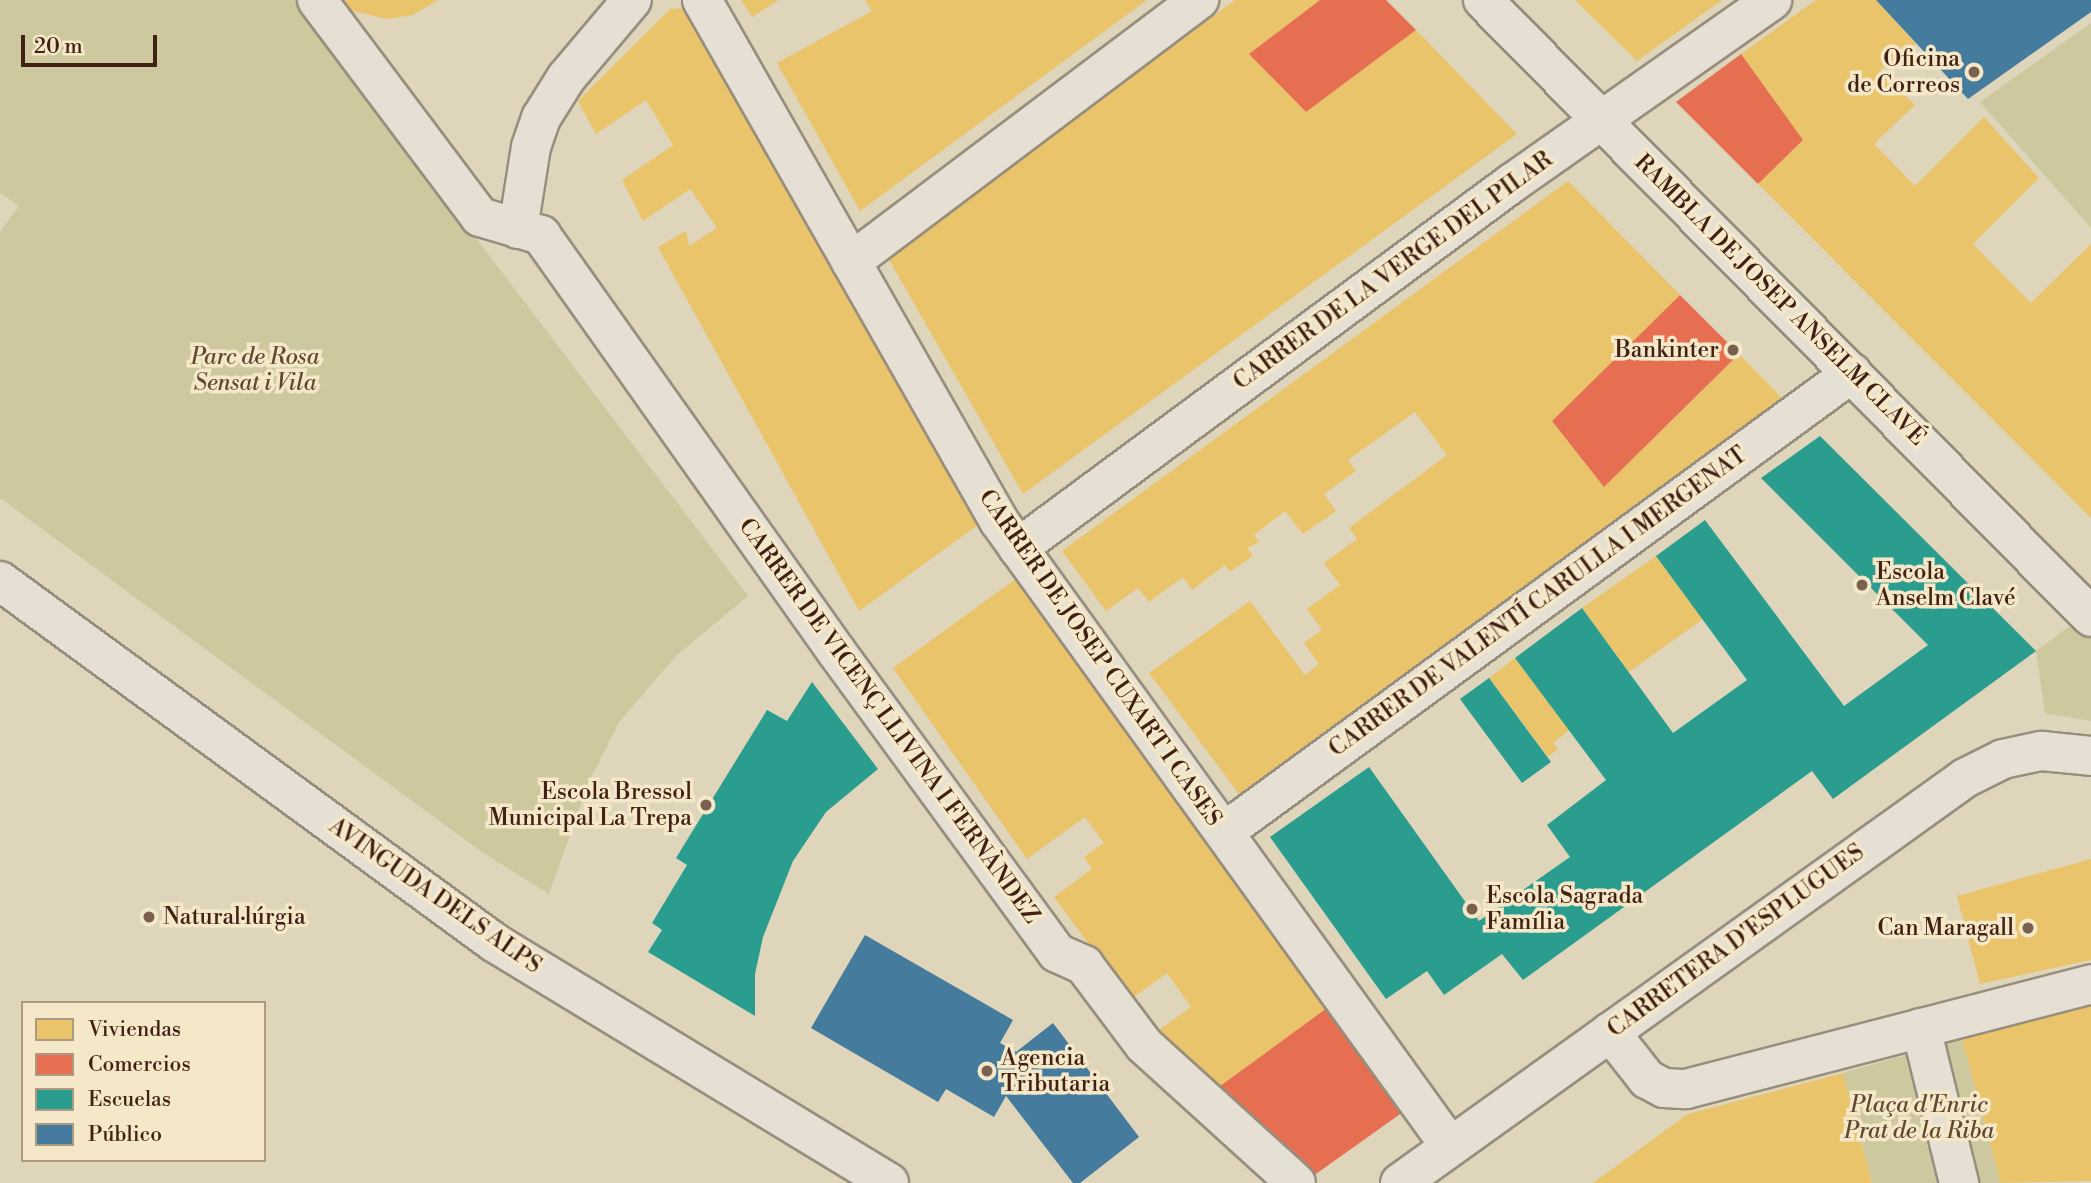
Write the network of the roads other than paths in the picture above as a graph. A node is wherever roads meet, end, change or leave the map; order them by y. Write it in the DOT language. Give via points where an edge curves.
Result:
graph roads {
  1 [pos="317,0"];
  2 [pos="632,0"];
  3 [pos="702,0"];
  4 [pos="1199,0"];
  5 [pos="1483,0"];
  6 [pos="1772,0"];
  7 [pos="1601,120"];
  8 [pos="518,229"];
  9 [pos="851,262"];
  10 [pos="1852,373"];
  11 [pos="1018,548"];
  12 [pos="0,581"];
  13 [pos="2084,608"];
  14 [pos="2091,756"];
  15 [pos="1224,832"];
  16 [pos="2091,984"];
  17 [pos="1922,1028"];
  18 [pos="1610,1032"];
  19 [pos="1450,1146"];
  20 [pos="889,1183"];
  21 [pos="1296,1183"];
  22 [pos="1401,1183"];
  23 [pos="1959,1183"];
  1 -- 8 [label="street, CARRER DE VICENÇ LLIVINA I FERNÀNDEZ" via="480,217"];
  2 -- 8 [label="street" via="566,78 541,118 531,147"];
  3 -- 9 [label="street, CARRER DE JOSEP CUXART I CASES"];
  4 -- 9 [label="street"];
  5 -- 7 [label="street, RAMBLA DE JOSEP ANSELM CLAVÉ"];
  6 -- 7 [label="street, CARRER DE LA VERGE DEL PILAR"];
  7 -- 10 [label="street, RAMBLA DE JOSEP ANSELM CLAVÉ"];
  7 -- 11 [label="street, CARRER DE LA VERGE DEL PILAR"];
  8 -- 21 [label="street, CARRER DE VICENÇ LLIVINA I FERNÀNDEZ" via="541,235 1057,953 1084,965 1144,1045"];
  9 -- 11 [label="street, CARRER DE JOSEP CUXART I CASES"];
  10 -- 13 [label="street, RAMBLA DE JOSEP ANSELM CLAVÉ"];
  10 -- 15 [label="street, CARRER DE VALENTÍ CARULLA I MERGENAT"];
  11 -- 15 [label="street, CARRER DE JOSEP CUXART I CASES"];
  12 -- 20 [label="street, AVINGUDA DELS ALPS" via="495,943"];
  14 -- 18 [label="street, CARRETERA D'ESPLUGUES" via="2042,751 2003,760 1965,778"];
  15 -- 19 [label="street, CARRER DE JOSEP CUXART I CASES"];
  16 -- 17 [label="street"];
  17 -- 18 [label="street" via="1674,1090 1647,1079"];
  17 -- 23 [label="street"];
  18 -- 19 [label="street, CARRETERA D'ESPLUGUES"];
  19 -- 22 [label="street, CARRETERA D'ESPLUGUES"];
}
